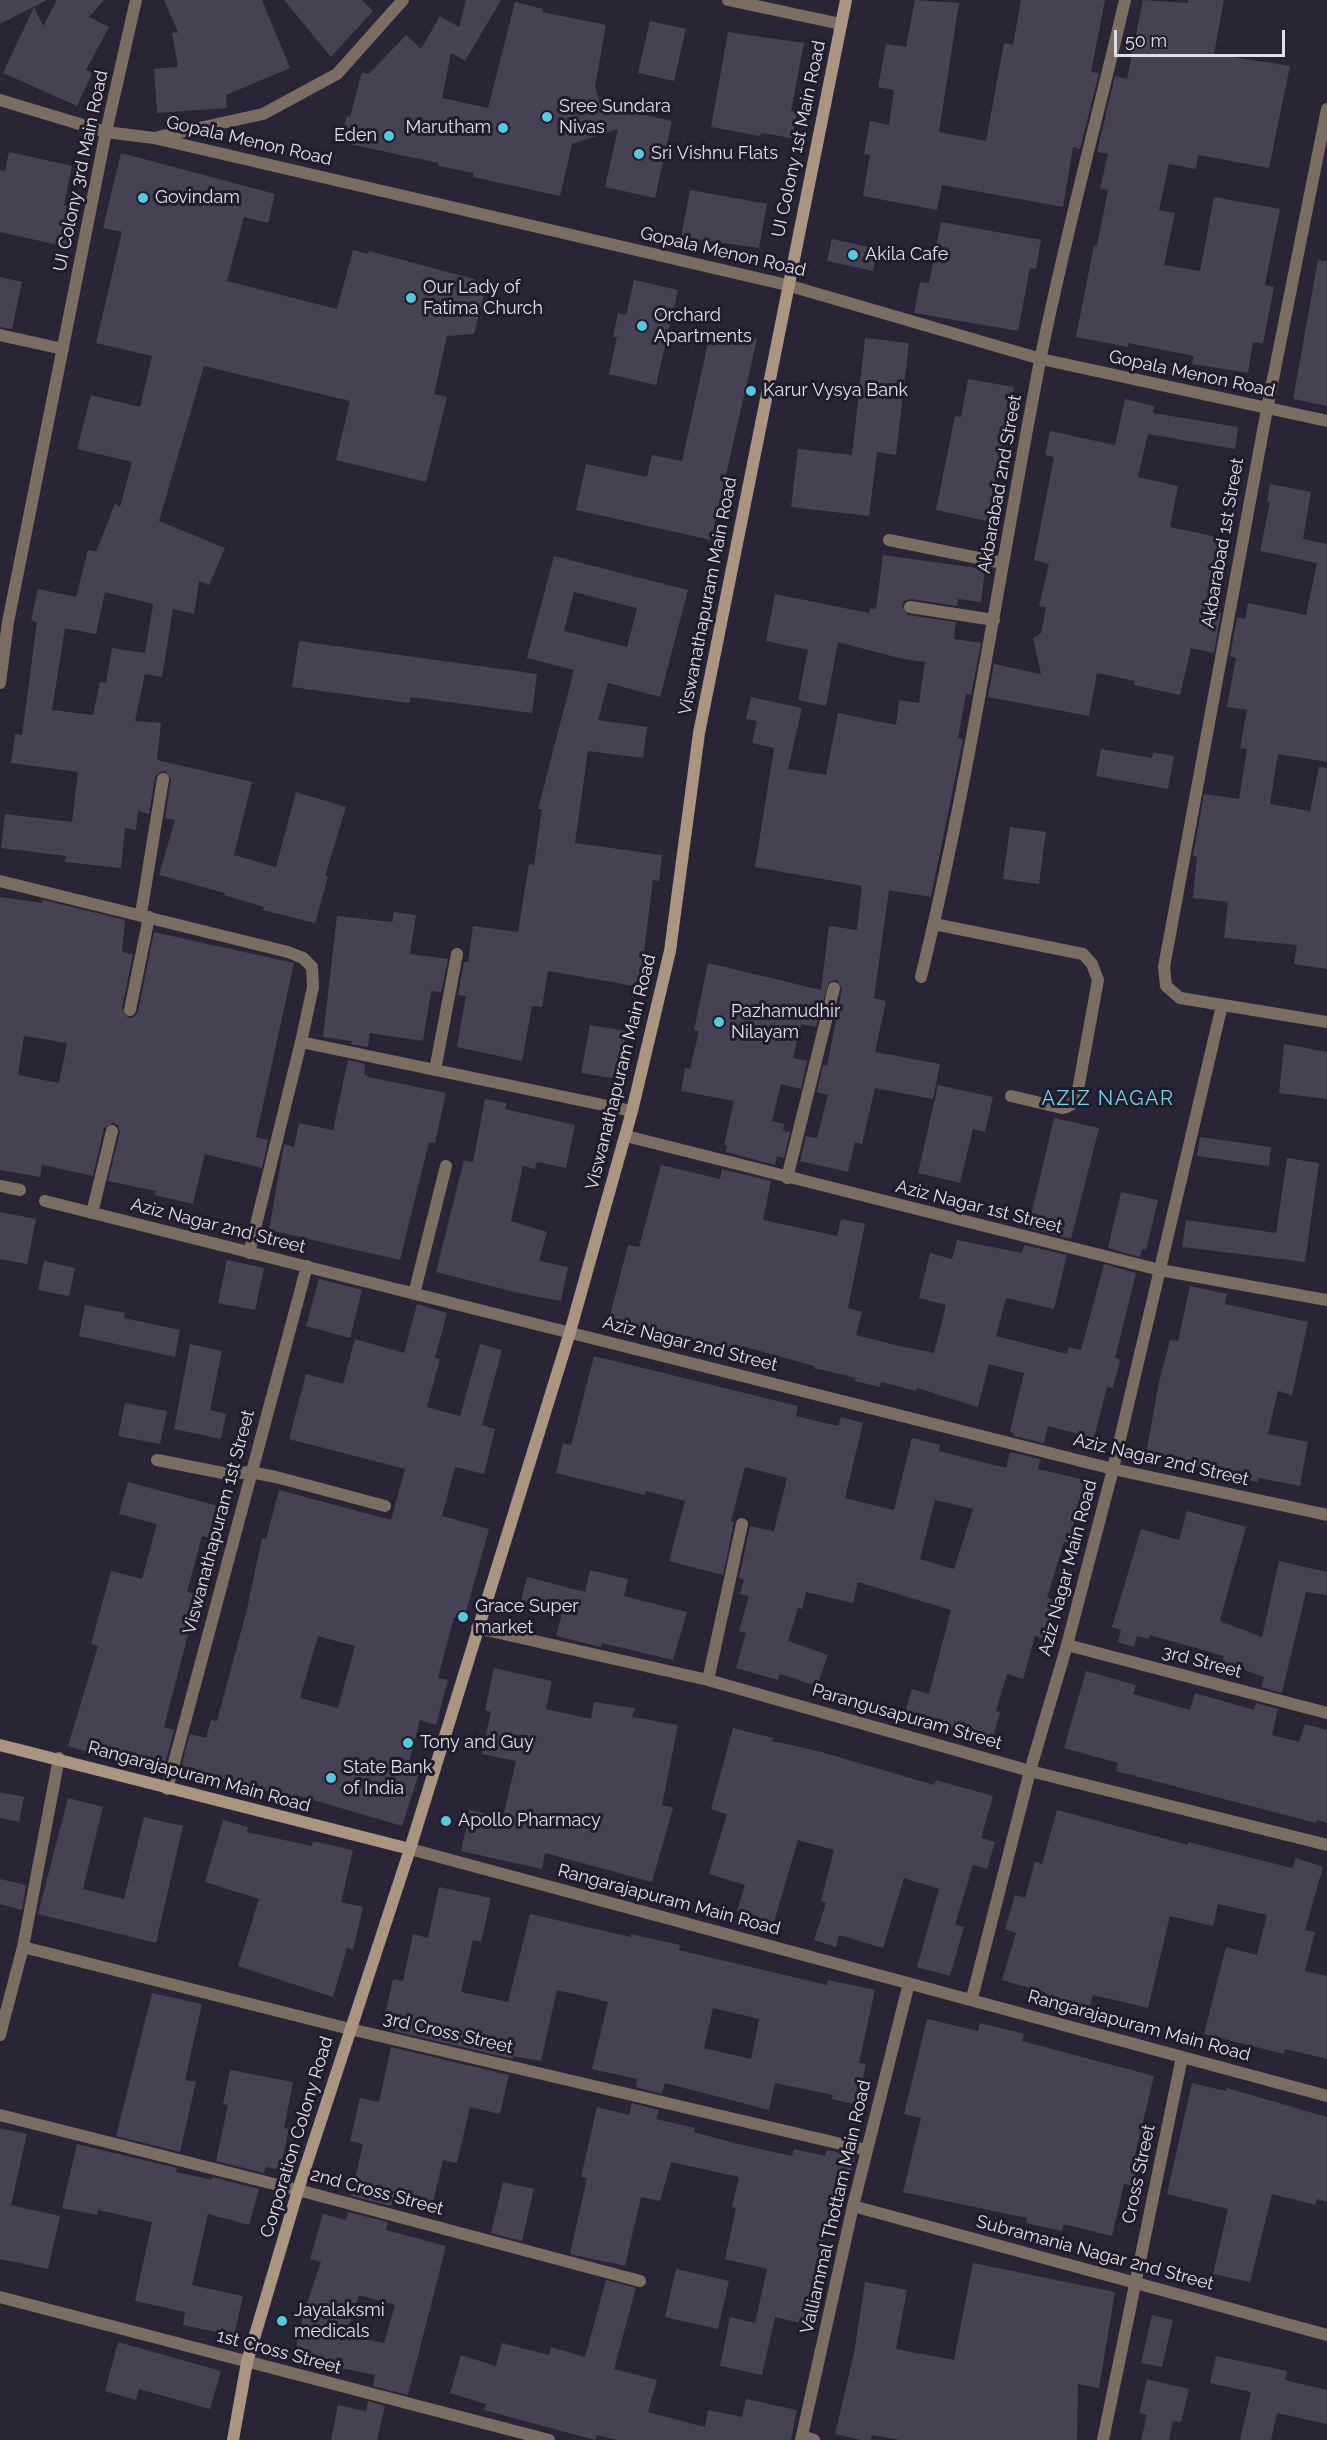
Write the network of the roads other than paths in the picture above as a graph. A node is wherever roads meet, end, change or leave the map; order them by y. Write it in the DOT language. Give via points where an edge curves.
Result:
graph roads {
  1 [pos="136,0"];
  2 [pos="403,0"];
  3 [pos="728,0"];
  4 [pos="846,0"];
  5 [pos="1125,0"];
  6 [pos="841,24"];
  7 [pos="0,89"];
  8 [pos="0,100"];
  9 [pos="22,105"];
  10 [pos="1327,109"];
  11 [pos="106,132"];
  12 [pos="154,138"];
  13 [pos="787,285"];
  14 [pos="0,335"];
  15 [pos="63,349"];
  16 [pos="1041,359"];
  17 [pos="1267,409"];
  18 [pos="1327,421"];
  19 [pos="889,540"];
  20 [pos="1004,563"];
  21 [pos="910,607"];
  22 [pos="994,620"];
  23 [pos="4,621"];
  24 [pos="0,683"];
  25 [pos="163,779"];
  26 [pos="0,881"];
  27 [pos="145,915"];
  28 [pos="934,924"];
  29 [pos="458,954"];
  30 [pos="921,976"];
  31 [pos="834,988"];
  32 [pos="1222,1005"];
  33 [pos="130,1010"];
  34 [pos="1327,1022"];
  35 [pos="301,1042"];
  36 [pos="435,1070"];
  37 [pos="1011,1096"];
  38 [pos="632,1111"];
  39 [pos="112,1131"];
  40 [pos="626,1136"];
  41 [pos="446,1166"];
  42 [pos="787,1178"];
  43 [pos="0,1186"];
  44 [pos="20,1190"];
  45 [pos="45,1201"];
  46 [pos="92,1213"];
  47 [pos="249,1253"];
  48 [pos="307,1266"];
  49 [pos="1160,1270"];
  50 [pos="414,1294"];
  51 [pos="1327,1300"];
  52 [pos="570,1332"];
  53 [pos="157,1460"];
  54 [pos="1113,1469"];
  55 [pos="250,1472"];
  56 [pos="385,1506"];
  57 [pos="1327,1515"];
  58 [pos="742,1524"];
  59 [pos="477,1628"];
  60 [pos="1067,1645"];
  61 [pos="708,1680"];
  62 [pos="1327,1713"];
  63 [pos="0,1745"];
  64 [pos="59,1758"];
  65 [pos="1030,1770"];
  66 [pos="167,1789"];
  67 [pos="1327,1845"];
  68 [pos="410,1849"];
  69 [pos="23,1947"];
  70 [pos="909,1983"];
  71 [pos="972,1998"];
  72 [pos="350,2029"];
  73 [pos="0,2035"];
  74 [pos="1182,2056"];
  75 [pos="1327,2096"];
  76 [pos="0,2115"];
  77 [pos="867,2150"];
  78 [pos="298,2190"];
  79 [pos="853,2206"];
  80 [pos="640,2281"];
  81 [pos="1134,2282"];
  82 [pos="0,2296"];
  83 [pos="1327,2335"];
  84 [pos="247,2362"];
  85 [pos="806,2439"];
  86 [pos="233,2440"];
  87 [pos="549,2440"];
  88 [pos="1103,2440"];
  1 -- 11 [label="street, UI Colony 3rd Main Road"];
  2 -- 12 [label="street" via="337,74 263,114"];
  3 -- 6 [label="street"];
  4 -- 6 [label="main road, UI Colony 1st Main Road"];
  5 -- 16 [label="street, Akbarabad 2nd Street"];
  6 -- 13 [label="main road, UI Colony 1st Main Road"];
  7 -- 9 [label="street"];
  8 -- 9 [label="street"];
  9 -- 11 [label="street, Gopala Menon Road"];
  10 -- 17 [label="street, Akbarabad 1st Street"];
  11 -- 12 [label="street, Gopala Menon Road"];
  11 -- 15 [label="street, UI Colony 3rd Main Road"];
  12 -- 13 [label="street, Gopala Menon Road"];
  13 -- 16 [label="street, Gopala Menon Road"];
  13 -- 38 [label="main road, Viswanathapuram Main Road" via="699,733 669,951"];
  14 -- 15 [label="street"];
  15 -- 23 [label="street, UI Colony 3rd Main Road"];
  16 -- 17 [label="street, Gopala Menon Road"];
  16 -- 20 [label="street, Akbarabad 2nd Street"];
  17 -- 18 [label="street, Gopala Menon Road"];
  17 -- 32 [label="street, Akbarabad 1st Street" via="1164,967 1166,986 1180,998"];
  19 -- 20 [label="street"];
  20 -- 22 [label="street, Akbarabad 2nd Street"];
  21 -- 22 [label="street"];
  22 -- 28 [label="street, Akbarabad 2nd Street"];
  23 -- 24 [label="street, UI Colony 3rd Main Road"];
  25 -- 27 [label="street"];
  26 -- 27 [label="street"];
  27 -- 33 [label="street"];
  27 -- 35 [label="street" via="303,958 312,968 313,987"];
  28 -- 30 [label="street, Akbarabad 2nd Street"];
  28 -- 37 [label="street" via="1083,954 1092,964 1098,980 1074,1102 1062,1108"];
  29 -- 36 [label="street"];
  31 -- 42 [label="street"];
  32 -- 34 [label="street"];
  32 -- 49 [label="street, Aziz Nagar Main Road"];
  35 -- 36 [label="street"];
  35 -- 47 [label="street"];
  36 -- 38 [label="street"];
  38 -- 40 [label="main road, Viswanathapuram Main Road"];
  39 -- 46 [label="street"];
  40 -- 42 [label="street, Aziz Nagar 1st Street"];
  40 -- 52 [label="main road, Viswanathapuram Main Road"];
  41 -- 50 [label="street"];
  42 -- 49 [label="street, Aziz Nagar 1st Street"];
  43 -- 44 [label="street"];
  45 -- 46 [label="street, Aziz Nagar 2nd Street"];
  46 -- 47 [label="street, Aziz Nagar 2nd Street"];
  47 -- 48 [label="street, Aziz Nagar 2nd Street"];
  48 -- 50 [label="street, Aziz Nagar 2nd Street"];
  48 -- 55 [label="street, Viswanathapuram 1st Street"];
  49 -- 51 [label="street, Aziz Nagar 1st Street"];
  49 -- 54 [label="street, Aziz Nagar Main Road"];
  50 -- 52 [label="street, Aziz Nagar 2nd Street"];
  52 -- 54 [label="street, Aziz Nagar 2nd Street"];
  52 -- 59 [label="main road, Viswanathapuram Main Road"];
  53 -- 55 [label="street" via="228,1474"];
  54 -- 57 [label="street, Aziz Nagar 2nd Street"];
  54 -- 60 [label="street, Aziz Nagar Main Road"];
  55 -- 56 [label="street"];
  55 -- 66 [label="street, Viswanathapuram 1st Street"];
  58 -- 61 [label="street"];
  59 -- 61 [label="street, Parangusapuram Street"];
  59 -- 68 [label="main road, Viswanathapuram Main Road"];
  60 -- 62 [label="street, 3rd Street"];
  60 -- 65 [label="street, Aziz Nagar Main Road"];
  61 -- 65 [label="street, Parangusapuram Street"];
  63 -- 64 [label="main road, Rangarajapuram Main Road"];
  64 -- 66 [label="main road, Rangarajapuram Main Road"];
  64 -- 69 [label="street"];
  65 -- 67 [label="street, Parangusapuram Street"];
  65 -- 71 [label="street, Aziz Nagar Main Road"];
  66 -- 68 [label="main road, Rangarajapuram Main Road"];
  68 -- 70 [label="street, Rangarajapuram Main Road"];
  68 -- 72 [label="main road, Corporation Colony Road"];
  69 -- 72 [label="street, 3rd Cross Street"];
  69 -- 73 [label="street"];
  70 -- 71 [label="street, Rangarajapuram Main Road"];
  70 -- 77 [label="street, Valliammal Thottam Main Road"];
  71 -- 74 [label="street, Rangarajapuram Main Road"];
  72 -- 77 [label="street, 3rd Cross Street"];
  72 -- 78 [label="main road, Corporation Colony Road"];
  74 -- 75 [label="street, Rangarajapuram Main Road"];
  74 -- 81 [label="street, Cross Street"];
  76 -- 78 [label="street, 2nd Cross Street"];
  77 -- 79 [label="street, Valliammal Thottam Main Road"];
  78 -- 80 [label="street, 2nd Cross Street"];
  78 -- 84 [label="main road, Corporation Colony Road"];
  79 -- 81 [label="street, Subramania Nagar 2nd Street"];
  79 -- 85 [label="street, Valliammal Thottam Main Road"];
  81 -- 83 [label="street, Subramania Nagar 2nd Street"];
  81 -- 88 [label="street, Cross Street"];
  82 -- 84 [label="street, 1st Cross Street"];
  84 -- 86 [label="main road, Corporation Colony Road"];
  84 -- 87 [label="street, 1st Cross Street"];
}
